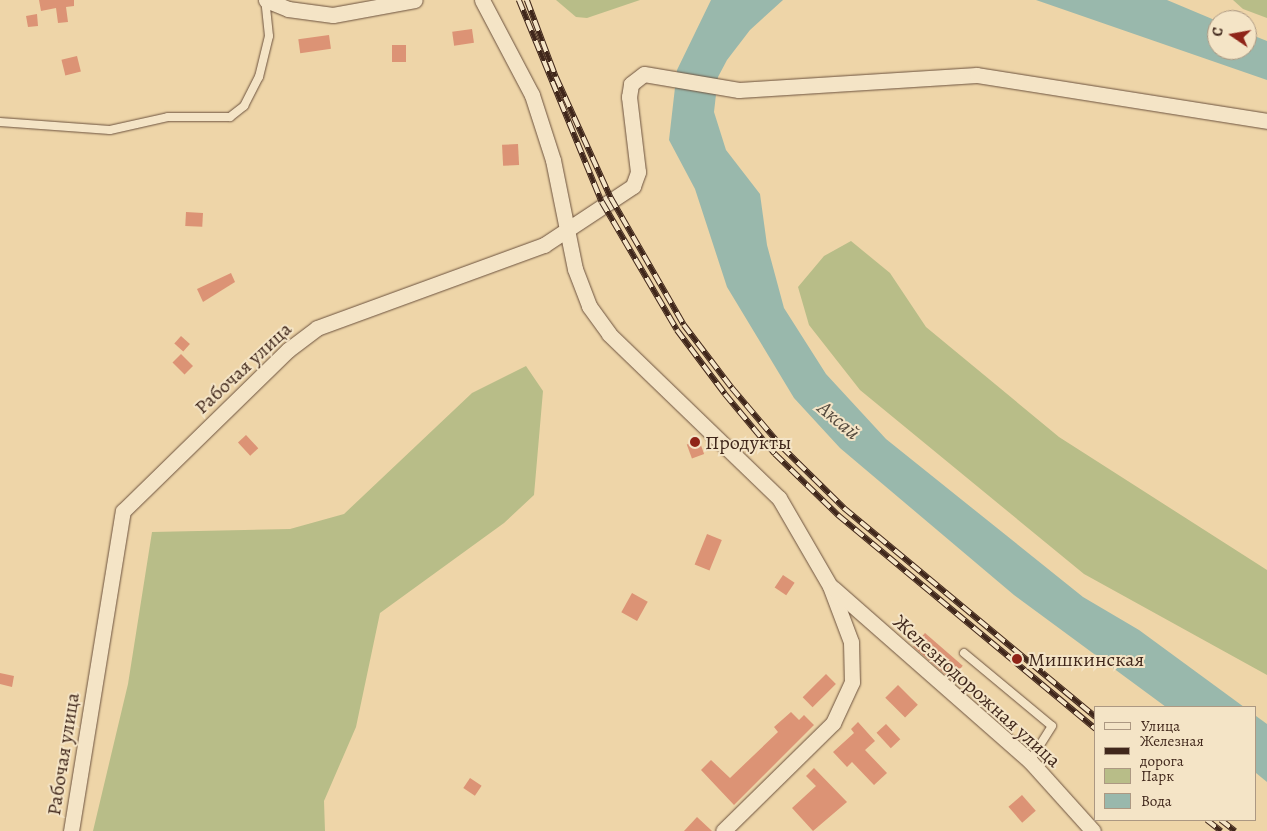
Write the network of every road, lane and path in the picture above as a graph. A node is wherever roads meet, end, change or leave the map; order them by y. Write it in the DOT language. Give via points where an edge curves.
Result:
graph roads {
  1 [pos="265,0"];
  2 [pos="415,0"];
  3 [pos="482,0"];
  4 [pos="1267,121"];
  5 [pos="0,122"];
  6 [pos="569,230"];
  7 [pos="830,586"];
  8 [pos="964,653"];
  9 [pos="1030,762"];
  10 [pos="71,831"];
  11 [pos="723,831"];
  12 [pos="1093,831"];
  1 -- 2 [label="street" via="288,9 333,15"];
  1 -- 5 [label="lane" via="269,36 259,77 244,106 230,117 168,117 110,130"];
  3 -- 6 [label="street" via="532,94"];
  4 -- 6 [label="street, Рабочая улица" via="977,75 739,90 644,74 631,84 632,135 638,172 633,186"];
  6 -- 7 [label="street" via="575,269 594,313 636,361 779,498"];
  6 -- 10 [label="street, Рабочая улица" via="544,245 317,328 288,350 122,511"];
  7 -- 9 [label="street, Железнодорожная улица"];
  7 -- 11 [label="street" via="852,642 852,682 845,702 833,723"];
  8 -- 9 [label="lane" via="1052,726"];
  9 -- 12 [label="street, Железнодорожная улица"];
}
